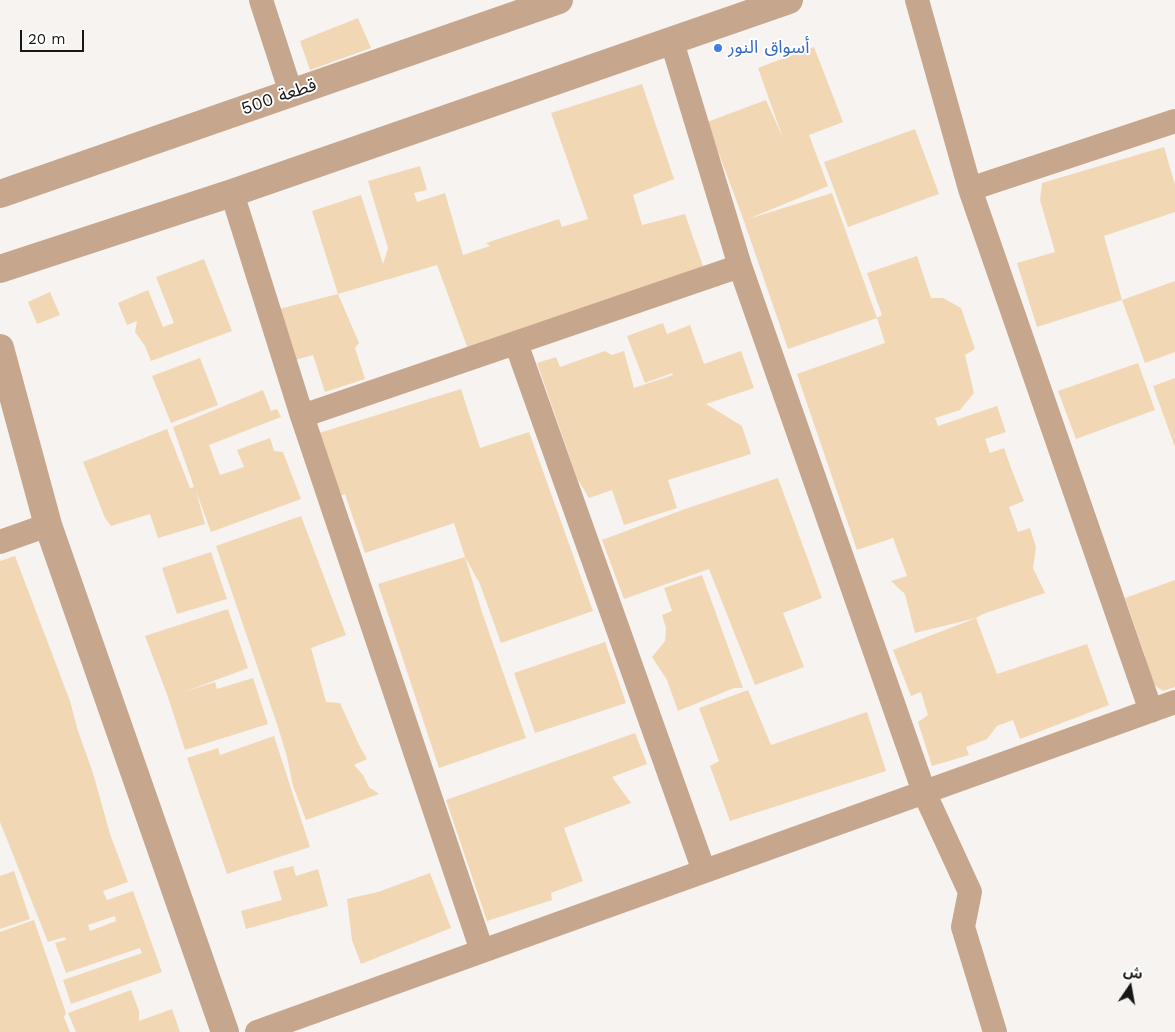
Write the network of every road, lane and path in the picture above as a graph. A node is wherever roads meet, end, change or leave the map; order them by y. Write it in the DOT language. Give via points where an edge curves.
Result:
graph roads {
  1 [pos="261,0"];
  2 [pos="559,0"];
  3 [pos="789,0"];
  4 [pos="917,0"];
  5 [pos="672,42"];
  6 [pos="291,93"];
  7 [pos="1175,121"];
  8 [pos="970,189"];
  9 [pos="232,193"];
  10 [pos="0,194"];
  11 [pos="740,266"];
  12 [pos="0,269"];
  13 [pos="516,342"];
  14 [pos="0,348"];
  15 [pos="302,416"];
  16 [pos="48,525"];
  17 [pos="0,542"];
  18 [pos="1175,702"];
  19 [pos="1151,711"];
  20 [pos="924,792"];
  21 [pos="704,871"];
  22 [pos="482,951"];
  23 [pos="225,1032"];
  24 [pos="257,1032"];
  25 [pos="994,1032"];
  1 -- 6 [label="street"];
  2 -- 6 [label="street, قطعة 500"];
  3 -- 5 [label="street"];
  4 -- 8 [label="street"];
  5 -- 9 [label="street"];
  5 -- 11 [label="street"];
  6 -- 10 [label="street, قطعة 500"];
  7 -- 8 [label="street"];
  8 -- 19 [label="street"];
  9 -- 12 [label="street"];
  9 -- 15 [label="street"];
  11 -- 13 [label="street"];
  11 -- 20 [label="street"];
  13 -- 15 [label="street"];
  13 -- 21 [label="street"];
  14 -- 16 [label="street"];
  15 -- 22 [label="street"];
  16 -- 17 [label="street"];
  16 -- 23 [label="street"];
  18 -- 19 [label="street"];
  19 -- 20 [label="street"];
  20 -- 21 [label="street"];
  20 -- 25 [label="street" via="970,892 963,927"];
  21 -- 22 [label="street"];
  22 -- 24 [label="street"];
}
